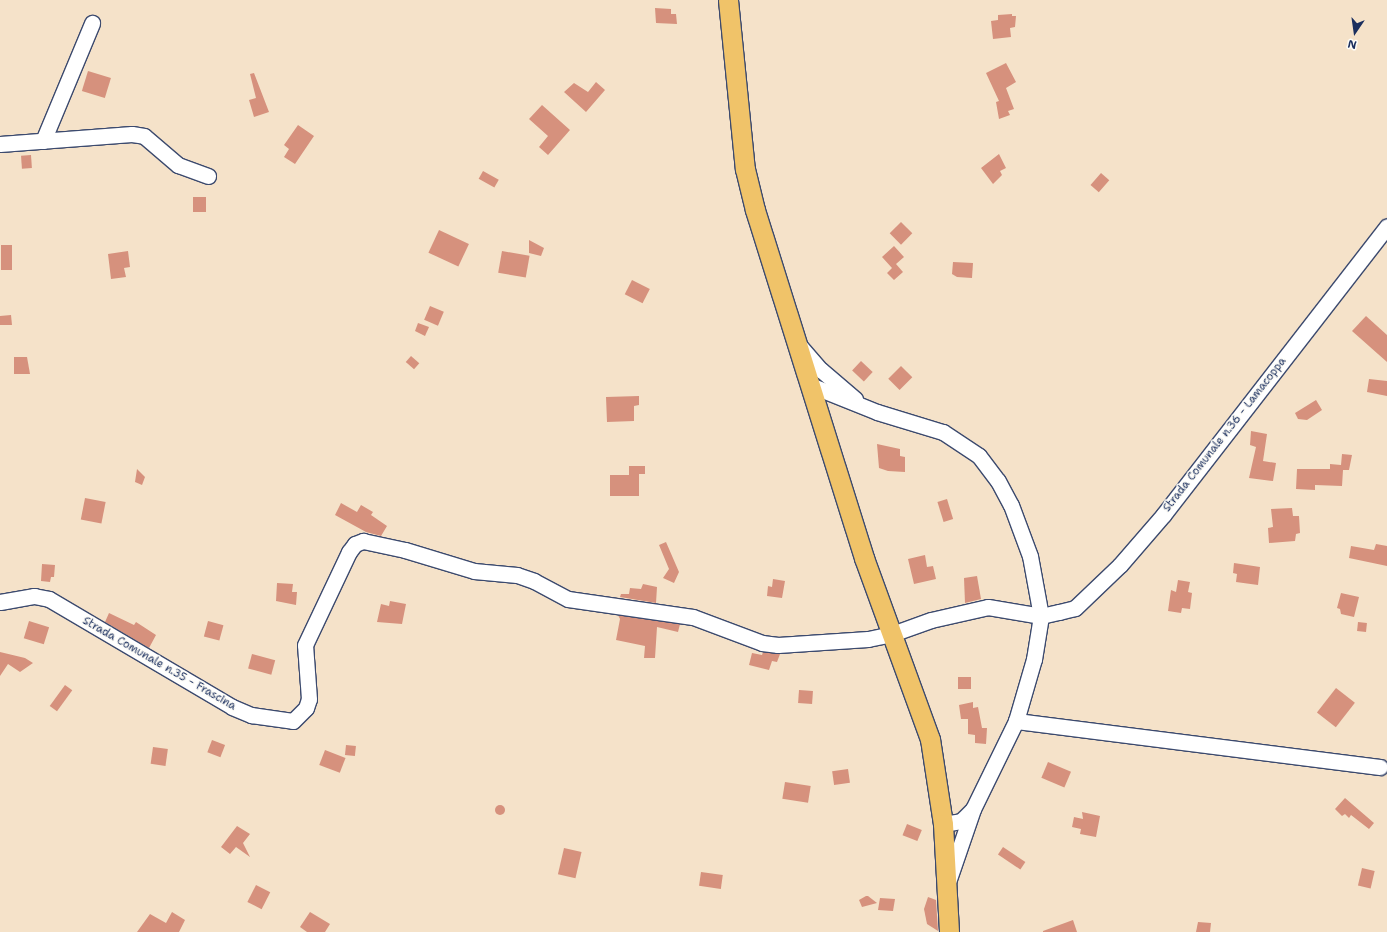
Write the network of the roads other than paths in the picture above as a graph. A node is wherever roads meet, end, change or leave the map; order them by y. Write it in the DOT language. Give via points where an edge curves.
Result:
graph roads {
  1 [pos="728,0"];
  2 [pos="92,23"];
  3 [pos="43,141"];
  4 [pos="0,144"];
  5 [pos="208,176"];
  6 [pos="1387,226"];
  7 [pos="798,344"];
  8 [pos="810,385"];
  9 [pos="877,412"];
  10 [pos="0,602"];
  11 [pos="1041,616"];
  12 [pos="892,634"];
  13 [pos="1016,721"];
  14 [pos="1380,766"];
  15 [pos="973,809"];
  16 [pos="943,824"];
  17 [pos="948,884"];
  18 [pos="949,932"];
  1 -- 7 [label="main road" via="745,169"];
  2 -- 3 [label="street"];
  3 -- 4 [label="street"];
  3 -- 5 [label="street" via="132,134 144,136 178,165"];
  6 -- 11 [label="street, Strada Comunale n.36 - Lamacoppa" via="1164,514 1120,565 1075,608"];
  7 -- 8 [label="main road"];
  7 -- 9 [label="street" via="851,397"];
  8 -- 9 [label="street"];
  8 -- 12 [label="main road" via="864,558"];
  9 -- 11 [label="street" via="943,432 979,456 998,481 1011,505 1030,556"];
  10 -- 12 [label="street, Strada Comunale n.35 - Frascina" via="34,596 49,599 232,707 251,715 293,721 306,708 309,698 305,645 349,552 355,544 363,541 405,550 474,571 517,575 534,581 568,600 693,617 762,643 812,644"];
  11 -- 12 [label="street" via="988,607 931,620"];
  11 -- 13 [label="street" via="1034,659"];
  12 -- 16 [label="main road" via="930,739"];
  13 -- 14 [label="street"];
  13 -- 15 [label="street"];
  15 -- 16 [label="street" via="961,821"];
  15 -- 17 [label="street"];
  16 -- 17 [label="main road"];
  17 -- 18 [label="main road"];
}
